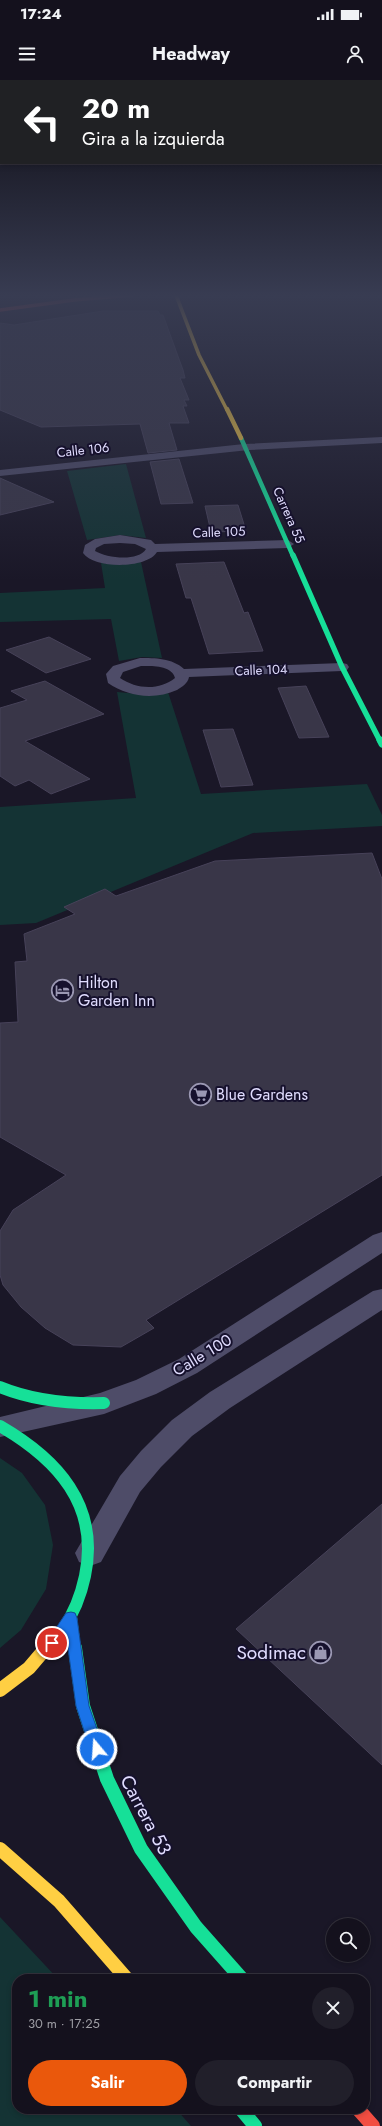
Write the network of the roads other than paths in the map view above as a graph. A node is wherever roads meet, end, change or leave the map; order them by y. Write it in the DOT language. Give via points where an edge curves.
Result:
graph roads {
  1 [pos="217,390"];
  2 [pos="382,440"];
  3 [pos="244,446"];
  4 [pos="192,453"];
  5 [pos="250,458"];
  6 [pos="0,465"];
  7 [pos="0,473"];
  8 [pos="288,544"];
  9 [pos="152,548"];
  10 [pos="342,667"];
  11 [pos="181,673"];
  12 [pos="382,744"];
  13 [pos="382,1241"];
  14 [pos="382,1298"];
  15 [pos="0,1387"];
  16 [pos="104,1403"];
  17 [pos="1,1427"];
  18 [pos="90,1553"];
  19 [pos="71,1618"];
  20 [pos="0,1690"];
  21 [pos="0,1849"];
  22 [pos="123,1974"];
  23 [pos="237,1974"];
  24 [pos="244,2114"];
  25 [pos="363,2114"];
  26 [pos="255,2126"];
  27 [pos="374,2126"];
  1 -- 3 [label="main road, Carrera 55"];
  2 -- 3 [label="street, Calle 106"];
  3 -- 4 [label="street, Calle 106"];
  3 -- 5 [label="main road, Carrera 55"];
  3 -- 6 [label="street, Calle 106"];
  4 -- 5 [label="street, Calle 106" via="225,452"];
  4 -- 7 [label="street, Calle 106"];
  5 -- 8 [label="main road, Carrera 55"];
  8 -- 9 [label="street, Calle 105"];
  8 -- 10 [label="main road, Carrera 55"];
  10 -- 11 [label="street, Calle 104"];
  10 -- 12 [label="main road, Carrera 55"];
  13 -- 16 [label="street, Calle 100" via="188,1366 146,1387"];
  14 -- 18 [label="street" via="220,1400 182,1428 151,1458 130,1484"];
  15 -- 16 [label="main road" via="38,1400 71,1404"];
  16 -- 17 [label="street, Calle 100"];
  17 -- 18 [label="main road" via="31,1443 55,1464 74,1490 85,1520"];
  18 -- 19 [label="main road"];
  19 -- 20 [label="main road" via="43,1655"];
  19 -- 23 [label="main road, Carrera 53" via="83,1706 106,1779 141,1849 196,1928"];
  21 -- 22 [label="main road" via="59,1901"];
  24 -- 26 [label="main road"];
  25 -- 27 [label="main road"];
}
